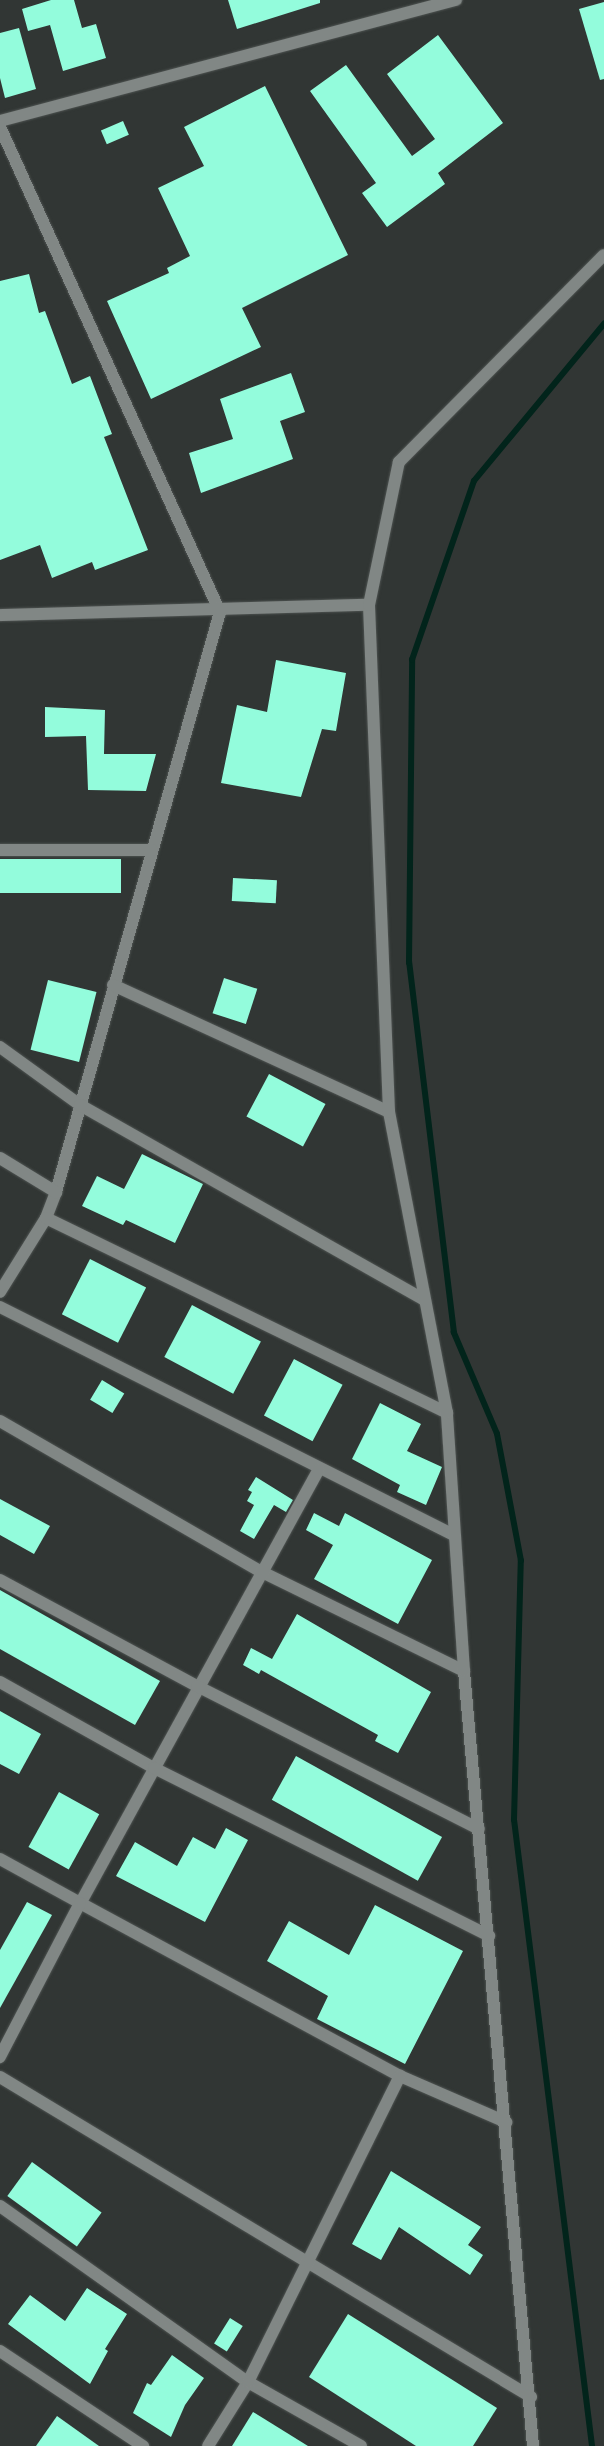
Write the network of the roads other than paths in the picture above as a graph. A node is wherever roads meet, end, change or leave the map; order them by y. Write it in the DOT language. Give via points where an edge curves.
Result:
graph roads {
  1 [pos="456,0"];
  2 [pos="0,121"];
  3 [pos="0,127"];
  4 [pos="604,255"];
  5 [pos="369,605"];
  6 [pos="220,612"];
  7 [pos="0,615"];
  8 [pos="0,850"];
  9 [pos="152,850"];
  10 [pos="113,985"];
  11 [pos="0,1047"];
  12 [pos="80,1106"];
  13 [pos="388,1112"];
  14 [pos="0,1158"];
  15 [pos="56,1192"];
  16 [pos="46,1218"];
  17 [pos="0,1292"];
  18 [pos="425,1300"];
  19 [pos="0,1307"];
  20 [pos="447,1413"];
  21 [pos="0,1421"];
  22 [pos="319,1469"];
  23 [pos="454,1535"];
  24 [pos="262,1572"];
  25 [pos="0,1580"];
  26 [pos="464,1671"];
  27 [pos="0,1682"];
  28 [pos="197,1686"];
  29 [pos="154,1768"];
  30 [pos="479,1829"];
  31 [pos="0,1859"];
  32 [pos="80,1903"];
  33 [pos="489,1936"];
  34 [pos="0,2057"];
  35 [pos="400,2076"];
  36 [pos="0,2077"];
  37 [pos="506,2122"];
  38 [pos="0,2206"];
  39 [pos="305,2264"];
  40 [pos="0,2351"];
  41 [pos="248,2382"];
  42 [pos="531,2398"];
  43 [pos="142,2446"];
  44 [pos="208,2446"];
  45 [pos="361,2446"];
  46 [pos="533,2446"];
  1 -- 2 [label="street"];
  3 -- 6 [label="street"];
  4 -- 5 [label="street" via="399,462"];
  5 -- 6 [label="street"];
  5 -- 13 [label="street"];
  6 -- 7 [label="street"];
  6 -- 9 [label="street"];
  8 -- 9 [label="street"];
  9 -- 10 [label="street"];
  10 -- 12 [label="street"];
  10 -- 13 [label="street"];
  11 -- 12 [label="street"];
  12 -- 15 [label="street"];
  12 -- 18 [label="street"];
  13 -- 18 [label="street"];
  14 -- 15 [label="street"];
  15 -- 16 [label="street"];
  16 -- 17 [label="street"];
  16 -- 20 [label="street"];
  18 -- 20 [label="street"];
  19 -- 22 [label="street"];
  20 -- 23 [label="street"];
  21 -- 24 [label="street"];
  22 -- 23 [label="street"];
  22 -- 24 [label="street"];
  23 -- 26 [label="street"];
  24 -- 26 [label="street"];
  24 -- 28 [label="street"];
  25 -- 28 [label="street"];
  26 -- 30 [label="street"];
  27 -- 29 [label="street"];
  28 -- 29 [label="street"];
  28 -- 30 [label="street"];
  29 -- 32 [label="street"];
  29 -- 33 [label="street"];
  30 -- 33 [label="street"];
  31 -- 32 [label="street"];
  32 -- 34 [label="street"];
  32 -- 35 [label="street"];
  33 -- 37 [label="street"];
  35 -- 37 [label="street"];
  35 -- 39 [label="street"];
  36 -- 39 [label="street"];
  37 -- 42 [label="street"];
  38 -- 41 [label="street"];
  39 -- 41 [label="street"];
  39 -- 42 [label="street"];
  40 -- 43 [label="street"];
  41 -- 44 [label="street"];
  41 -- 45 [label="street"];
  42 -- 46 [label="street"];
}
